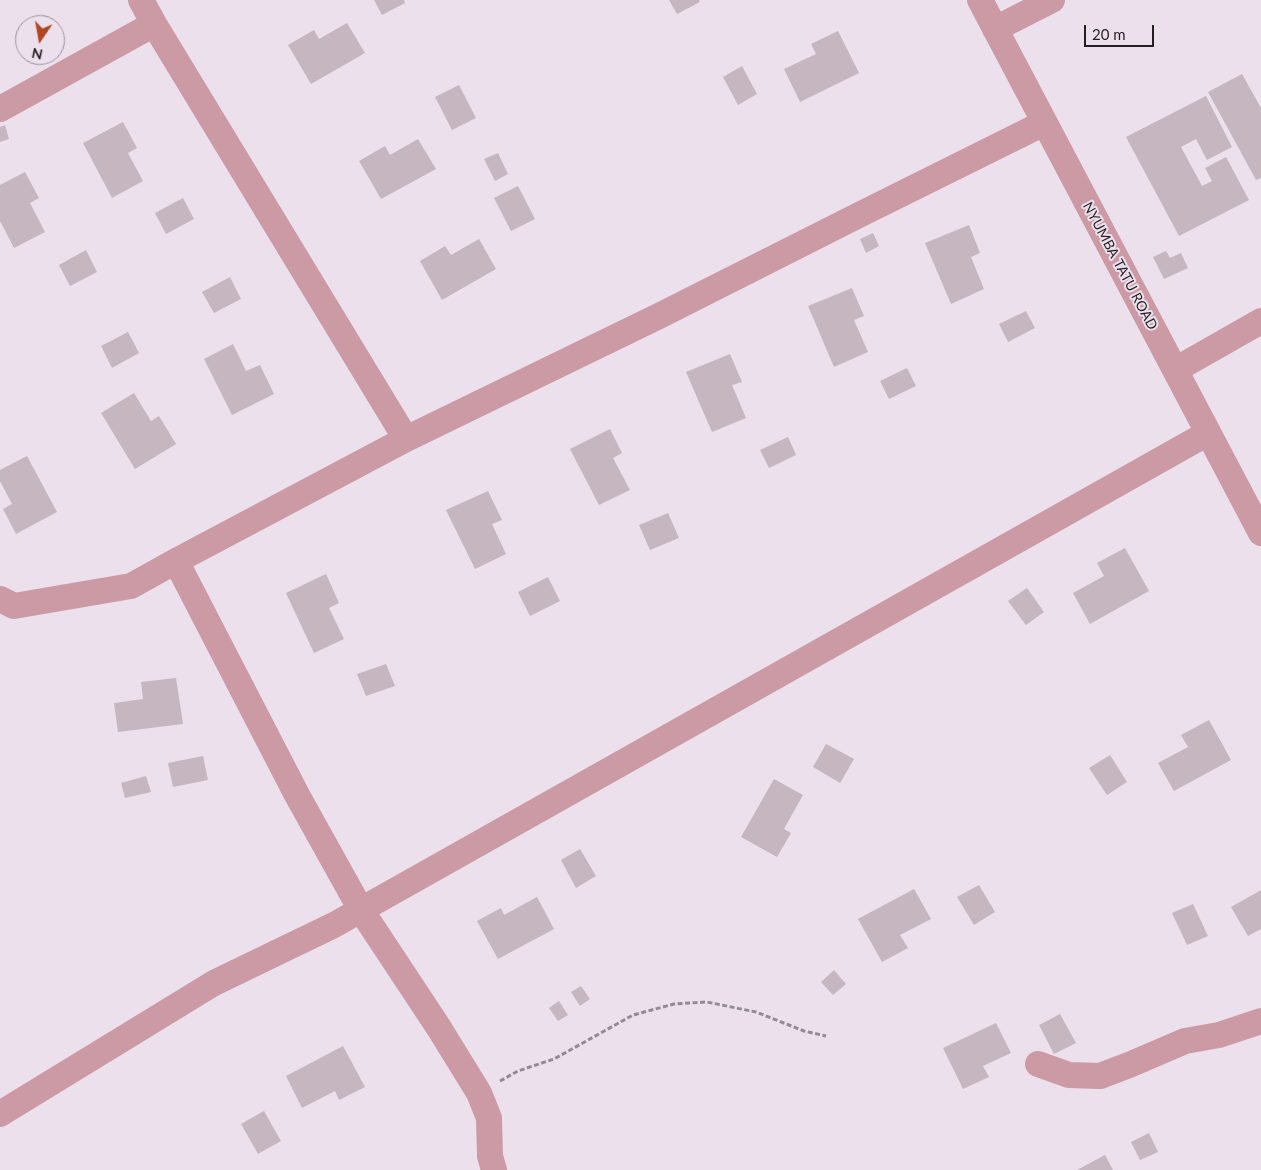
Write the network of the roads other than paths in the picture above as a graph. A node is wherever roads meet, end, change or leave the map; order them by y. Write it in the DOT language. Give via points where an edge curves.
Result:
graph roads {
  1 [pos="141,0"];
  2 [pos="980,0"];
  3 [pos="1052,0"];
  4 [pos="154,24"];
  5 [pos="995,29"];
  6 [pos="0,109"];
  7 [pos="1044,123"];
  8 [pos="1261,321"];
  9 [pos="1175,370"];
  10 [pos="1208,433"];
  11 [pos="406,439"];
  12 [pos="1261,533"];
  13 [pos="176,560"];
  14 [pos="0,599"];
  15 [pos="361,910"];
  16 [pos="1261,1021"];
  17 [pos="1038,1064"];
  18 [pos="0,1114"];
  19 [pos="494,1170"];
  1 -- 4 [label="street"];
  2 -- 5 [label="street, NYUMBA TATU ROAD"];
  3 -- 5 [label="street"];
  4 -- 6 [label="street"];
  4 -- 11 [label="street"];
  5 -- 7 [label="street, NYUMBA TATU ROAD"];
  7 -- 9 [label="street, NYUMBA TATU ROAD"];
  7 -- 11 [label="street" via="661,316"];
  8 -- 9 [label="street"];
  9 -- 10 [label="street, NYUMBA TATU ROAD"];
  10 -- 12 [label="street, NYUMBA TATU ROAD"];
  10 -- 15 [label="street"];
  11 -- 13 [label="street"];
  13 -- 14 [label="street" via="131,586 14,606"];
  13 -- 15 [label="street" via="297,795"];
  15 -- 18 [label="street" via="214,983"];
  15 -- 19 [label="street" via="479,1093 489,1118 490,1156"];
  16 -- 17 [label="street" via="1219,1035 1184,1041 1100,1076 1069,1075"];
}
